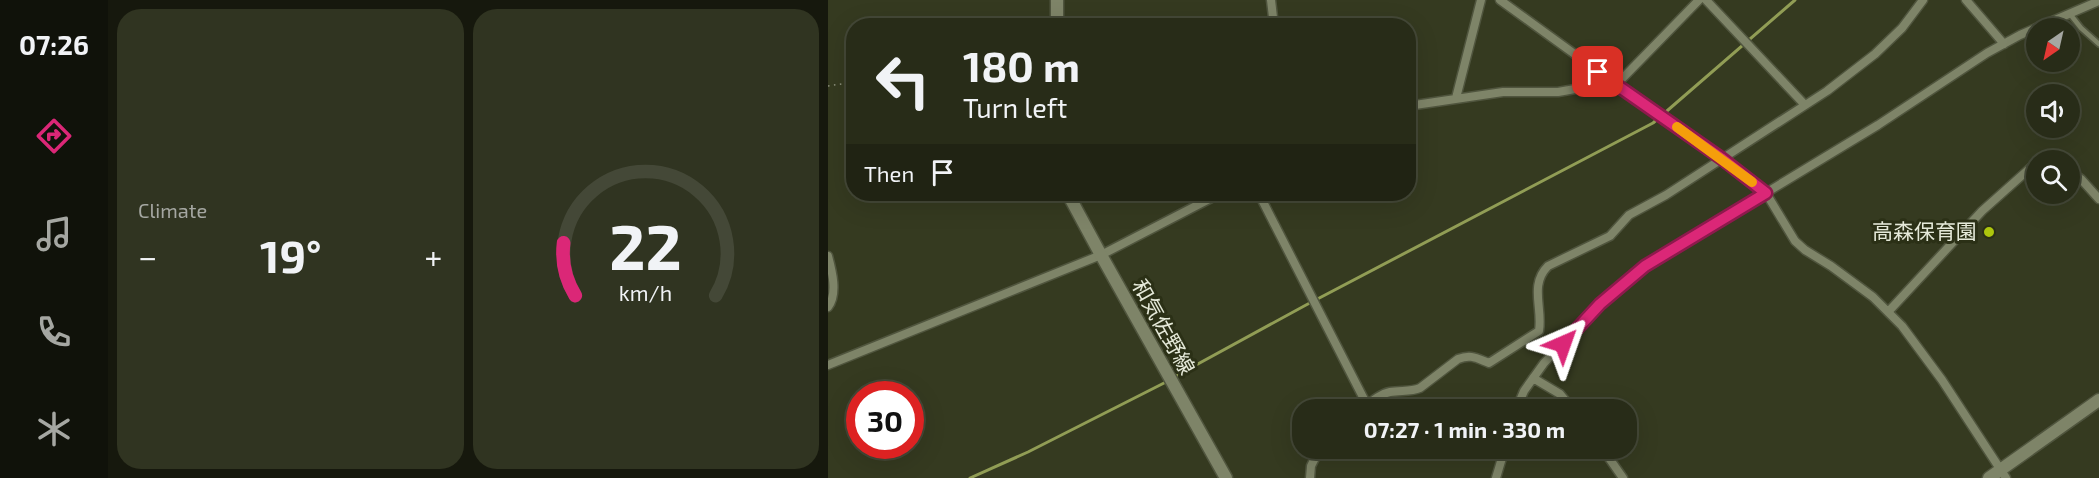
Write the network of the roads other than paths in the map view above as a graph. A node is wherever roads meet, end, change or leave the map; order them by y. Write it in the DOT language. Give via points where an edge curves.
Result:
graph roads {
  1 [pos="1058,0"];
  2 [pos="1271,0"];
  3 [pos="1481,0"];
  4 [pos="1500,0"];
  5 [pos="1699,0"];
  6 [pos="1706,0"];
  7 [pos="1923,0"];
  8 [pos="1966,0"];
  9 [pos="2099,1"];
  10 [pos="2070,14"];
  11 [pos="1057,18"];
  12 [pos="1273,18"];
  13 [pos="2004,44"];
  14 [pos="2099,44"];
  15 [pos="1613,82"];
  16 [pos="1456,98"];
  17 [pos="1416,105"];
  18 [pos="1804,105"];
  19 [pos="1721,158"];
  20 [pos="2026,172"];
  21 [pos="2080,178"];
  22 [pos="1766,193"];
  23 [pos="2098,195"];
  24 [pos="1072,201"];
  25 [pos="1205,201"];
  26 [pos="1262,201"];
  27 [pos="1101,255"];
  28 [pos="828,256"];
  29 [pos="828,307"];
  30 [pos="1888,312"];
  31 [pos="829,363"];
  32 [pos="1533,378"];
  33 [pos="1360,399"];
  34 [pos="1375,399"];
  35 [pos="1522,399"];
  36 [pos="1564,399"];
  37 [pos="2099,400"];
  38 [pos="1314,459"];
  39 [pos="1502,459"];
  40 [pos="1610,459"];
  41 [pos="1998,476"];
  42 [pos="1226,478"];
  43 [pos="1310,478"];
  44 [pos="1496,478"];
  45 [pos="1623,478"];
  1 -- 11 [label="main road"];
  2 -- 12 [label="street"];
  3 -- 16 [label="street"];
  4 -- 15 [label="street"];
  5 -- 15 [label="street"];
  6 -- 18 [label="street"];
  7 -- 18 [label="street" via="1875,54"];
  8 -- 13 [label="street"];
  9 -- 10 [label="street"];
  10 -- 13 [label="street"];
  10 -- 14 [label="lane"];
  13 -- 22 [label="street"];
  15 -- 16 [label="street" via="1558,92 1503,92"];
  15 -- 19 [label="street"];
  16 -- 17 [label="street"];
  18 -- 19 [label="street"];
  19 -- 22 [label="street"];
  19 -- 34 [label="street" via="1629,215 1610,236 1548,266 1539,279 1539,331 1488,363 1473,355 1464,357 1420,388 1389,392"];
  20 -- 30 [label="street" via="1982,211"];
  21 -- 23 [label="street"];
  22 -- 30 [label="street" via="1804,250 1831,266"];
  22 -- 32 [label="street" via="1645,266 1600,304"];
  24 -- 27 [label="main road, 和気佐野線"];
  25 -- 27 [label="street"];
  26 -- 33 [label="street"];
  27 -- 31 [label="street"];
  27 -- 42 [label="main road, 和気佐野線"];
  28 -- 29 [label="street" via="833,290"];
  30 -- 41 [label="street" via="1942,380"];
  32 -- 35 [label="street"];
  32 -- 36 [label="street"];
  37 -- 41 [label="main road"];
  38 -- 43 [label="street"];
  39 -- 44 [label="street"];
  40 -- 45 [label="street"];
}
